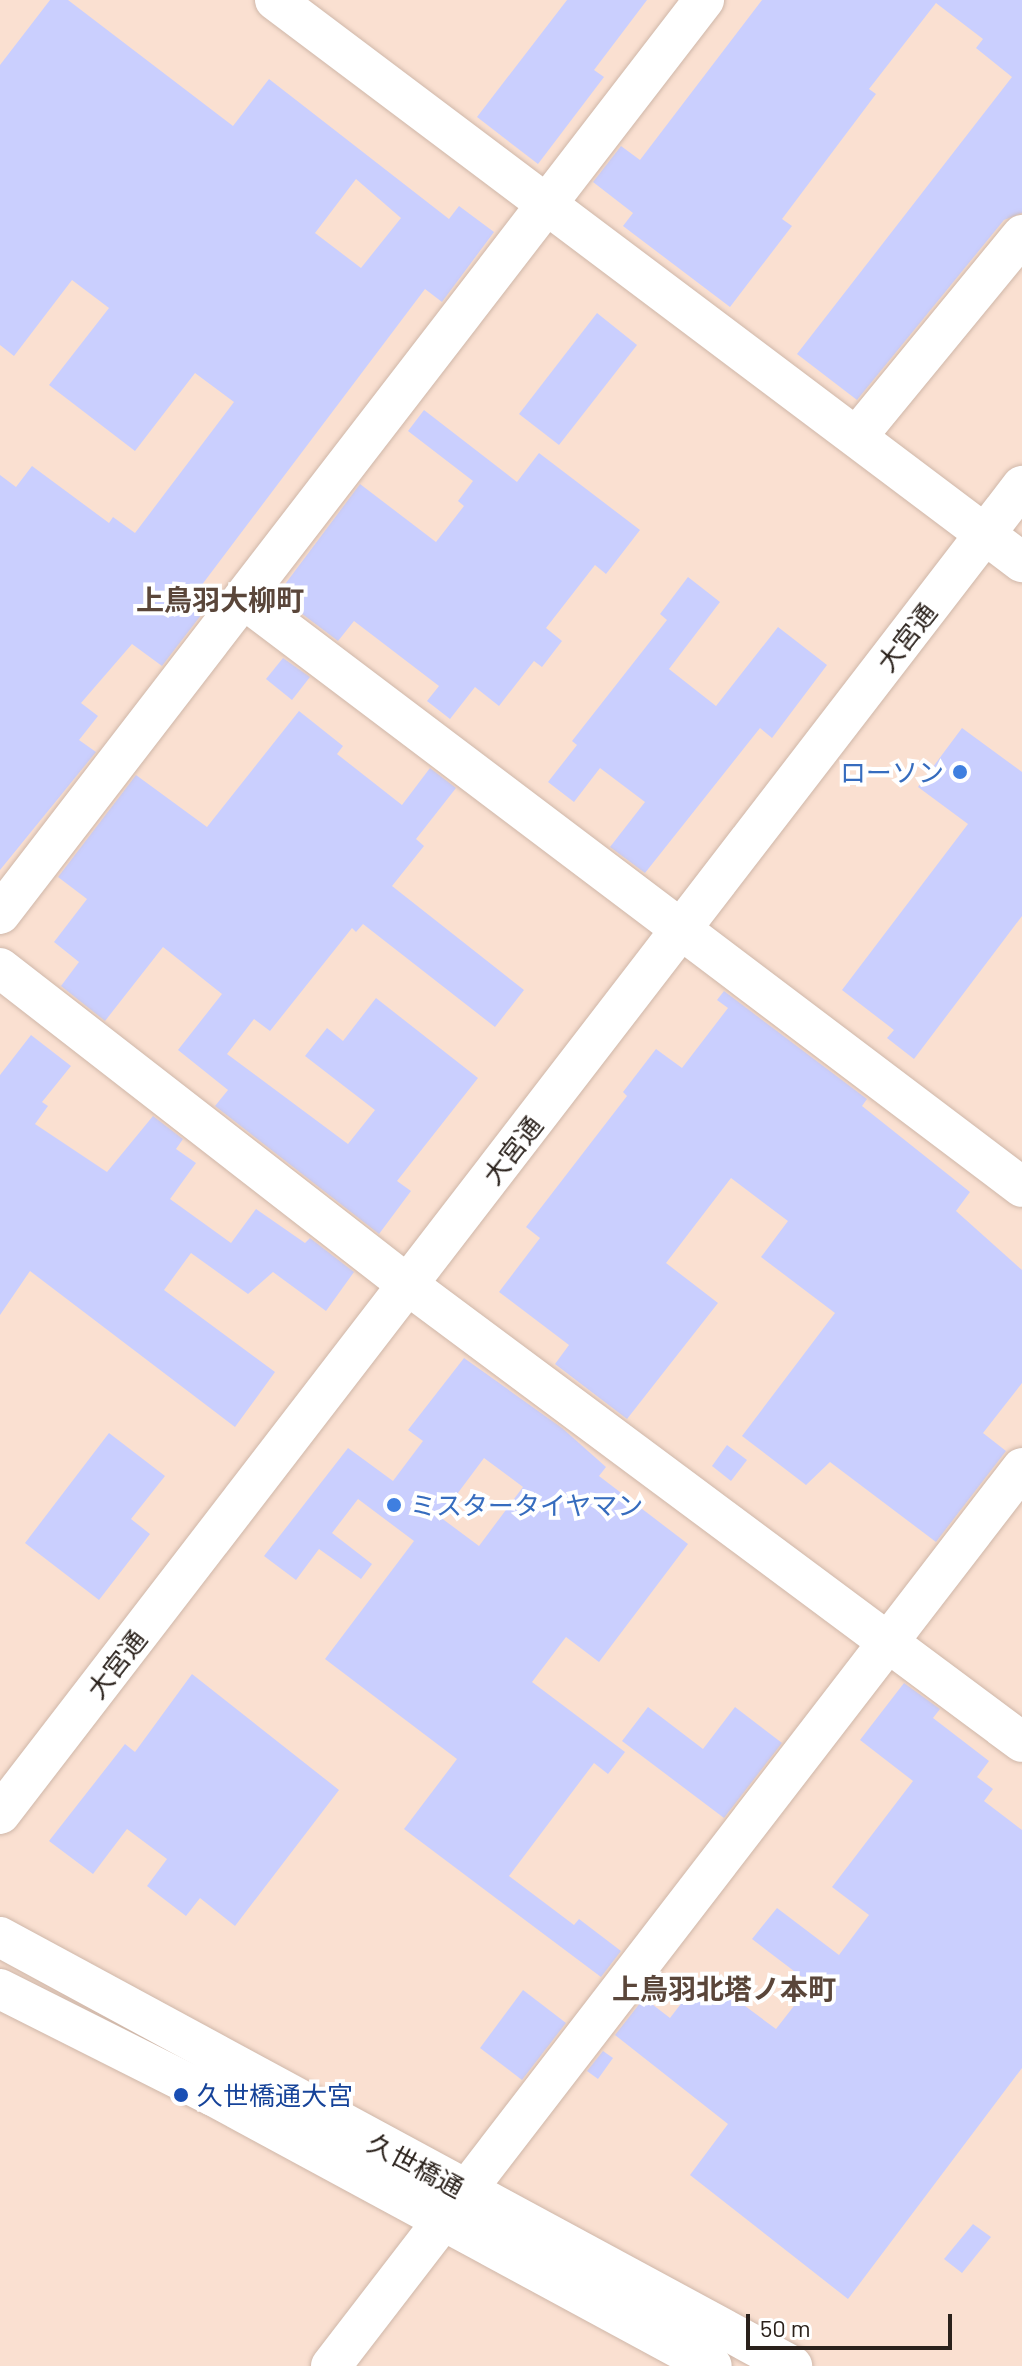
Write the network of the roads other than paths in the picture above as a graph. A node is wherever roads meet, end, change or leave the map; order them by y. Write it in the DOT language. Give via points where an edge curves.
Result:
graph roads {
  1 [pos="275,0"];
  2 [pos="704,0"];
  3 [pos="546,204"];
  4 [pos="1022,235"];
  5 [pos="858,435"];
  6 [pos="1022,486"];
  7 [pos="985,534"];
  8 [pos="1022,562"];
  9 [pos="244,599"];
  10 [pos="0,914"];
  11 [pos="683,927"];
  12 [pos="0,968"];
  13 [pos="1022,1187"];
  14 [pos="408,1285"];
  15 [pos="1022,1468"];
  16 [pos="891,1644"];
  17 [pos="1022,1742"];
  18 [pos="0,1814"];
  19 [pos="0,1937"];
  20 [pos="0,1989"];
  21 [pos="221,2081"];
  22 [pos="453,2205"];
  23 [pos="666,2320"];
  24 [pos="331,2366"];
  25 [pos="712,2366"];
  26 [pos="792,2366"];
  1 -- 3 [label="street"];
  2 -- 3 [label="street"];
  3 -- 5 [label="street"];
  3 -- 9 [label="street"];
  4 -- 5 [label="street"];
  5 -- 7 [label="street"];
  6 -- 7 [label="street, 大宮通"];
  7 -- 8 [label="street"];
  7 -- 11 [label="street, 大宮通"];
  9 -- 10 [label="street"];
  9 -- 11 [label="street"];
  11 -- 13 [label="street"];
  11 -- 14 [label="street, 大宮通"];
  12 -- 14 [label="street"];
  14 -- 16 [label="street"];
  14 -- 18 [label="street, 大宮通"];
  15 -- 16 [label="street"];
  16 -- 17 [label="street"];
  16 -- 22 [label="street"];
  19 -- 21 [label="street, 久世橋通"];
  20 -- 21 [label="street, 久世橋通"];
  21 -- 22 [label="street, 久世橋通"];
  22 -- 23 [label="street, 久世橋通"];
  22 -- 24 [label="street"];
  23 -- 25 [label="street, 久世橋通"];
  23 -- 26 [label="street, 久世橋通"];
}
